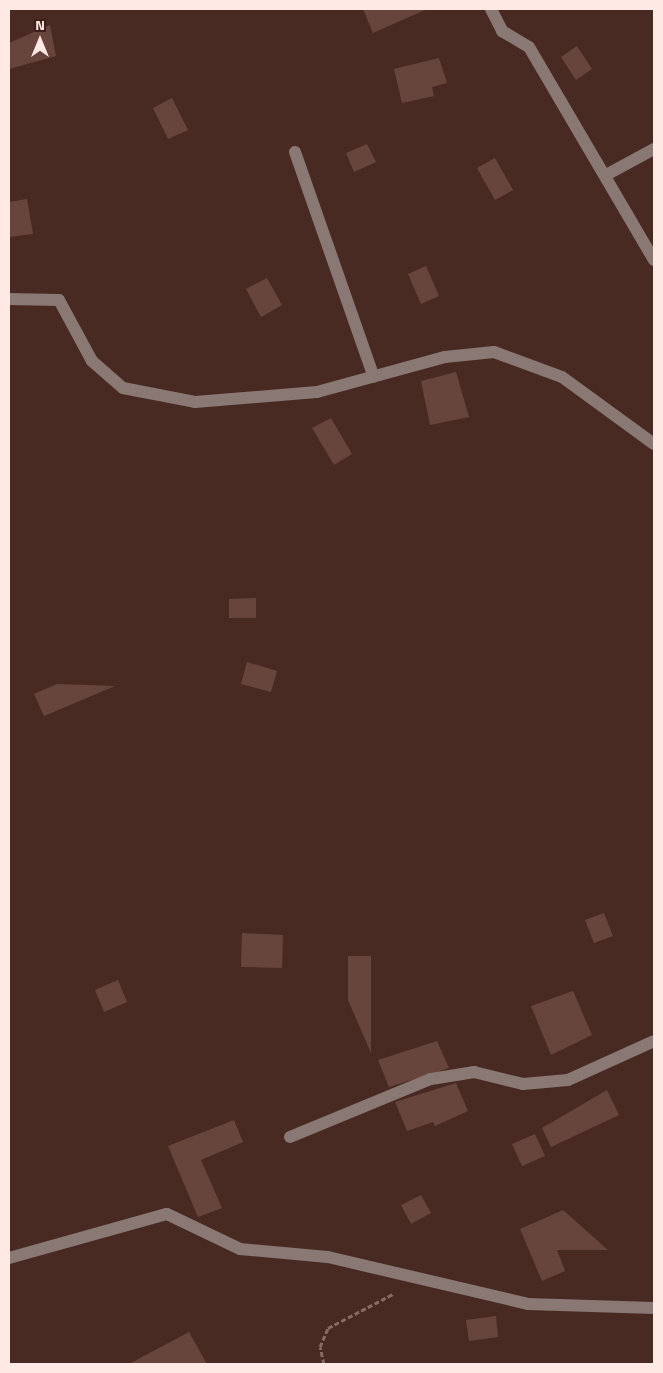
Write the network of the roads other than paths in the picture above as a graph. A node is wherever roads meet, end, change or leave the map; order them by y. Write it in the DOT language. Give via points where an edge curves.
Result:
graph roads {
  1 [pos="491,9"];
  2 [pos="654,149"];
  3 [pos="295,152"];
  4 [pos="606,175"];
  5 [pos="654,260"];
  6 [pos="9,299"];
  7 [pos="374,376"];
  8 [pos="654,444"];
  9 [pos="654,1042"];
  10 [pos="290,1136"];
  11 [pos="9,1258"];
  12 [pos="654,1308"];
  1 -- 4 [label="street" via="502,31 529,48"];
  2 -- 4 [label="street"];
  3 -- 7 [label="street"];
  4 -- 5 [label="street"];
  6 -- 7 [label="street" via="59,300 92,361 123,388 195,402 317,392"];
  7 -- 8 [label="street" via="445,357 494,352 562,377"];
  9 -- 10 [label="street" via="568,1080 523,1084 474,1072 431,1079"];
  11 -- 12 [label="street" via="167,1214 240,1249 328,1257 528,1304"];
}
